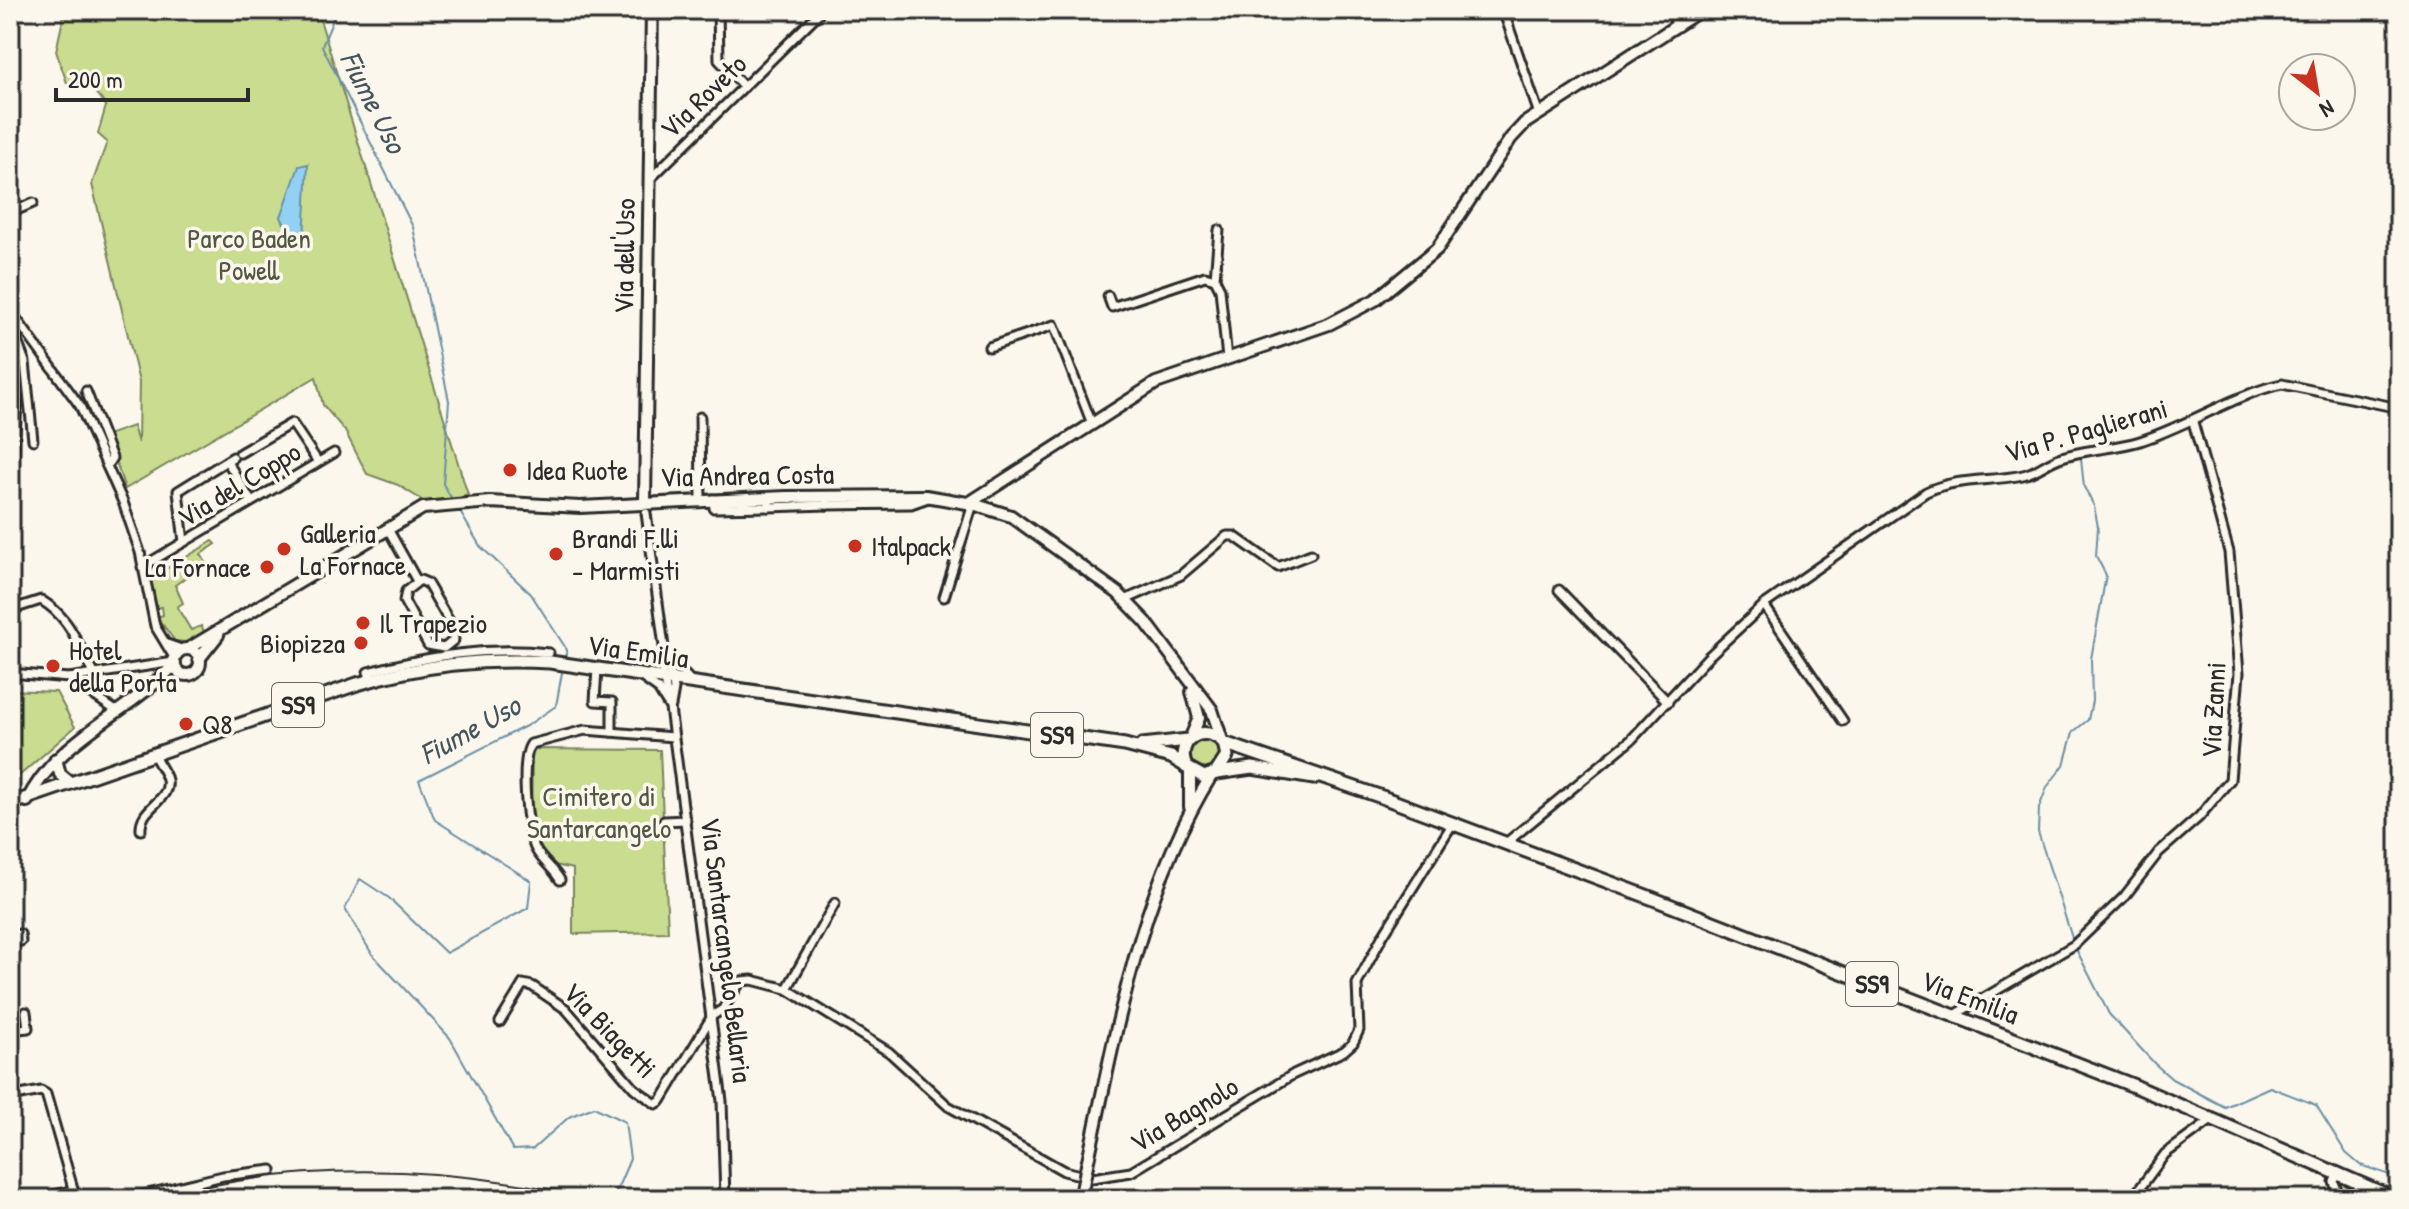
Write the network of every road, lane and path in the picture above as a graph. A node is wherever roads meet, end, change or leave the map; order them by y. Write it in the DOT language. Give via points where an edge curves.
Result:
graph roads {
  1 [pos="652,10"];
  2 [pos="718,10"];
  3 [pos="822,10"];
  4 [pos="1503,10"];
  5 [pos="1672,10"];
  6 [pos="1701,10"];
  7 [pos="1676,26"];
  8 [pos="744,87"];
  9 [pos="1539,114"];
  10 [pos="649,180"];
  11 [pos="33,203"];
  12 [pos="10,213"];
  13 [pos="1219,230"];
  14 [pos="1215,279"];
  15 [pos="1108,296"];
  16 [pos="10,310"];
  17 [pos="10,334"];
  18 [pos="989,347"];
  19 [pos="1227,359"];
  20 [pos="10,365"];
  21 [pos="86,391"];
  22 [pos="2399,408"];
  23 [pos="700,417"];
  24 [pos="2193,422"];
  25 [pos="1092,424"];
  26 [pos="33,440"];
  27 [pos="334,453"];
  28 [pos="233,457"];
  29 [pos="318,462"];
  30 [pos="107,466"];
  31 [pos="10,499"];
  32 [pos="707,500"];
  33 [pos="251,501"];
  34 [pos="971,503"];
  35 [pos="645,507"];
  36 [pos="388,529"];
  37 [pos="184,542"];
  38 [pos="140,552"];
  39 [pos="167,553"];
  40 [pos="1311,554"];
  41 [pos="142,567"];
  42 [pos="417,581"];
  43 [pos="1559,590"];
  44 [pos="944,597"];
  45 [pos="1125,600"];
  46 [pos="1764,605"];
  47 [pos="10,610"];
  48 [pos="223,630"];
  49 [pos="167,644"];
  50 [pos="186,650"];
  51 [pos="549,653"];
  52 [pos="85,657"];
  53 [pos="664,658"];
  54 [pos="199,659"];
  55 [pos="176,664"];
  56 [pos="593,669"];
  57 [pos="10,673"];
  58 [pos="94,673"];
  59 [pos="637,675"];
  60 [pos="73,678"];
  61 [pos="666,679"];
  62 [pos="371,680"];
  63 [pos="1189,682"];
  64 [pos="699,684"];
  65 [pos="1668,702"];
  66 [pos="670,704"];
  67 [pos="116,711"];
  68 [pos="1843,721"];
  69 [pos="612,732"];
  70 [pos="670,736"];
  71 [pos="1190,738"];
  72 [pos="1223,741"];
  73 [pos="1125,745"];
  74 [pos="155,756"];
  75 [pos="56,759"];
  76 [pos="1188,769"];
  77 [pos="1214,774"];
  78 [pos="71,783"];
  79 [pos="1342,783"];
  80 [pos="29,797"];
  81 [pos="10,804"];
  82 [pos="1190,809"];
  83 [pos="686,820"];
  84 [pos="664,821"];
  85 [pos="1453,823"];
  86 [pos="141,830"];
  87 [pos="1506,843"];
  88 [pos="560,880"];
  89 [pos="835,903"];
  90 [pos="10,935"];
  91 [pos="10,941"];
  92 [pos="10,983"];
  93 [pos="787,989"];
  94 [pos="10,991"];
  95 [pos="26,1012"];
  96 [pos="712,1016"];
  97 [pos="1953,1016"];
  98 [pos="500,1022"];
  99 [pos="10,1030"];
  100 [pos="10,1097"];
  101 [pos="2213,1119"];
  102 [pos="272,1170"];
  103 [pos="2338,1172"];
  104 [pos="74,1190"];
  105 [pos="1081,1194"];
  106 [pos="38,1199"];
  107 [pos="76,1199"];
  108 [pos="127,1199"];
  109 [pos="725,1199"];
  110 [pos="2132,1199"];
  111 [pos="2340,1199"];
  112 [pos="2396,1199"];
  1 -- 10 [label="street, Via dell'Uso"];
  2 -- 8 [label="street" via="719,60"];
  3 -- 8 [label="street, Via Roveto"];
  4 -- 9 [label="street"];
  5 -- 7 [label="street"];
  6 -- 7 [label="street"];
  7 -- 9 [label="street"];
  8 -- 10 [label="street, Via Roveto"];
  9 -- 19 [label="street" via="1511,138 1437,249 1406,277 1329,324"];
  10 -- 35 [label="street, Via dell'Uso"];
  11 -- 12 [label="street"];
  13 -- 14 [label="street"];
  14 -- 15 [label="street" via="1205,276 1112,307"];
  14 -- 19 [label="street"];
  16 -- 30 [label="street" via="71,390"];
  17 -- 26 [label="street" via="25,362"];
  18 -- 25 [label="street" via="1054,325"];
  19 -- 25 [label="street" via="1156,383"];
  20 -- 31 [label="street" via="17,405"];
  21 -- 30 [label="street" via="112,458"];
  22 -- 24 [label="street, Via P. Paglierani" via="2282,384"];
  23 -- 32 [label="street"];
  24 -- 46 [label="street, Via P. Paglierani" via="2108,450 2064,455 2028,474 1939,486"];
  24 -- 97 [label="street, Via Zanni" via="2229,552 2239,673 2234,766 2226,788 2076,943"];
  25 -- 34 [label="street"];
  27 -- 29 [label="street, Via del Coppo"];
  28 -- 29 [label="street" via="292,423"];
  28 -- 33 [label="street"];
  28 -- 37 [label="street" via="178,491"];
  29 -- 33 [label="street, Via del Coppo"];
  30 -- 38 [label="street"];
  32 -- 34 [label="street, Via Andrea Costa" via="932,497"];
  32 -- 35 [label="street, Via Andrea Costa"];
  33 -- 37 [label="street, Via del Coppo"];
  34 -- 44 [label="street"];
  34 -- 45 [label="street, Via Andrea Costa" via="1011,516 1037,532"];
  35 -- 36 [label="street, Via Andrea Costa" via="490,502 427,508"];
  35 -- 53 [label="street, Via Santarcangelo Bellaria"];
  36 -- 42 [label="street"];
  36 -- 48 [label="street, Via Andrea Costa"];
  37 -- 39 [label="street, Via del Coppo"];
  38 -- 39 [label="street, Via del Coppo"];
  38 -- 41 [label="street"];
  39 -- 41 [label="street, Via del Coppo"];
  40 -- 45 [label="street" via="1278,567 1227,536 1181,575"];
  41 -- 49 [label="street" via="152,618"];
  42 -- 42 [label="street" via="404,601 428,645 444,648 454,640 453,628 427,583"];
  43 -- 65 [label="street"];
  45 -- 63 [label="street, Via Andrea Costa"];
  46 -- 65 [label="street, Via P. Paglierani"];
  46 -- 68 [label="street"];
  47 -- 52 [label="street" via="41,600 68,621"];
  48 -- 50 [label="street, Via Andrea Costa"];
  48 -- 54 [label="street, Via Andrea Costa"];
  49 -- 50 [label="street"];
  49 -- 55 [label="street"];
  50 -- 54 [label="street"];
  50 -- 55 [label="street, Via Andrea Costa"];
  51 -- 62 [label="street" via="452,653 368,672"];
  52 -- 58 [label="street"];
  52 -- 60 [label="street"];
  53 -- 59 [label="street" via="652,671"];
  53 -- 61 [label="street, Via Santarcangelo Bellaria"];
  53 -- 64 [label="street"];
  54 -- 55 [label="street, Via Andrea Costa" via="197,670"];
  55 -- 58 [label="street"];
  55 -- 67 [label="street"];
  56 -- 59 [label="main road, Via Emilia / SS9"];
  56 -- 62 [label="main road, Via Emilia / SS9" via="532,661 437,664"];
  56 -- 69 [label="street" via="595,701 612,702"];
  57 -- 60 [label="street"];
  58 -- 60 [label="street"];
  59 -- 61 [label="main road, Via Emilia / SS9"];
  59 -- 66 [label="street"];
  60 -- 67 [label="street"];
  61 -- 64 [label="main road, Via Emilia / SS9"];
  61 -- 66 [label="street, Via Santarcangelo Bellaria" via="674,689"];
  62 -- 74 [label="main road, Via Emilia / SS9"];
  63 -- 71 [label="street, Via Andrea Costa" via="1199,718"];
  63 -- 72 [label="street, Via Andrea Costa" via="1212,710"];
  64 -- 66 [label="street" via="679,691"];
  64 -- 73 [label="main road, Via Emilia / SS9"];
  65 -- 87 [label="street, Via P. Paglierani" via="1631,740"];
  66 -- 70 [label="street, Via Santarcangelo Bellaria"];
  67 -- 75 [label="street"];
  69 -- 70 [label="street"];
  69 -- 88 [label="street" via="585,730 531,744 525,756 531,837"];
  70 -- 83 [label="street, Via Santarcangelo Bellaria"];
  71 -- 72 [label="main road, Via Emilia" via="1204,732"];
  71 -- 73 [label="main road, Via Emilia / SS9" via="1175,744"];
  71 -- 76 [label="main road" via="1183,753"];
  72 -- 77 [label="main road" via="1225,763"];
  72 -- 79 [label="main road, Via Emilia / SS9"];
  73 -- 76 [label="main road, Via Emilia / SS9" via="1171,757"];
  74 -- 78 [label="main road, Via Emilia / SS9"];
  74 -- 86 [label="street" via="167,788 143,814"];
  75 -- 78 [label="street" via="60,774"];
  75 -- 80 [label="street"];
  76 -- 77 [label="main road, Via Emilia"];
  76 -- 82 [label="street"];
  77 -- 79 [label="main road, Via Emilia / SS9" via="1252,768"];
  77 -- 82 [label="street"];
  78 -- 80 [label="main road, Via Emilia"];
  79 -- 85 [label="main road, Via Emilia / SS9"];
  80 -- 81 [label="main road, Via Emilia"];
  82 -- 105 [label="street, bridge" via="1131,963"];
  83 -- 84 [label="street"];
  83 -- 96 [label="street, Via Santarcangelo Bellaria"];
  85 -- 87 [label="main road, Via Emilia / SS9"];
  85 -- 93 [label="street, Via Bagnolo" via="1357,984 1359,1030 1353,1043 1131,1172 1092,1178 1064,1171 948,1106 889,1052"];
  87 -- 97 [label="main road, Via Emilia / SS9"];
  89 -- 93 [label="street"];
  90 -- 91 [label="street" via="20,934 21,941"];
  92 -- 94 [label="street"];
  93 -- 96 [label="street, Via Bagnolo" via="741,981 723,1009"];
  95 -- 99 [label="street" via="28,1028"];
  96 -- 98 [label="street, Via Biagetti" via="661,1101 653,1103 566,1009 525,983"];
  96 -- 109 [label="street, Via Santarcangelo Bellaria"];
  97 -- 101 [label="main road, Via Emilia / SS9"];
  100 -- 104 [label="street" via="46,1094"];
  101 -- 103 [label="main road, Via Emilia / SS9"];
  101 -- 110 [label="street" via="2165,1154"];
  102 -- 108 [label="street"];
  103 -- 111 [label="street" via="2334,1182"];
  103 -- 112 [label="main road, Via Emilia / SS9"];
  104 -- 106 [label="street"];
  104 -- 107 [label="street"];
}
